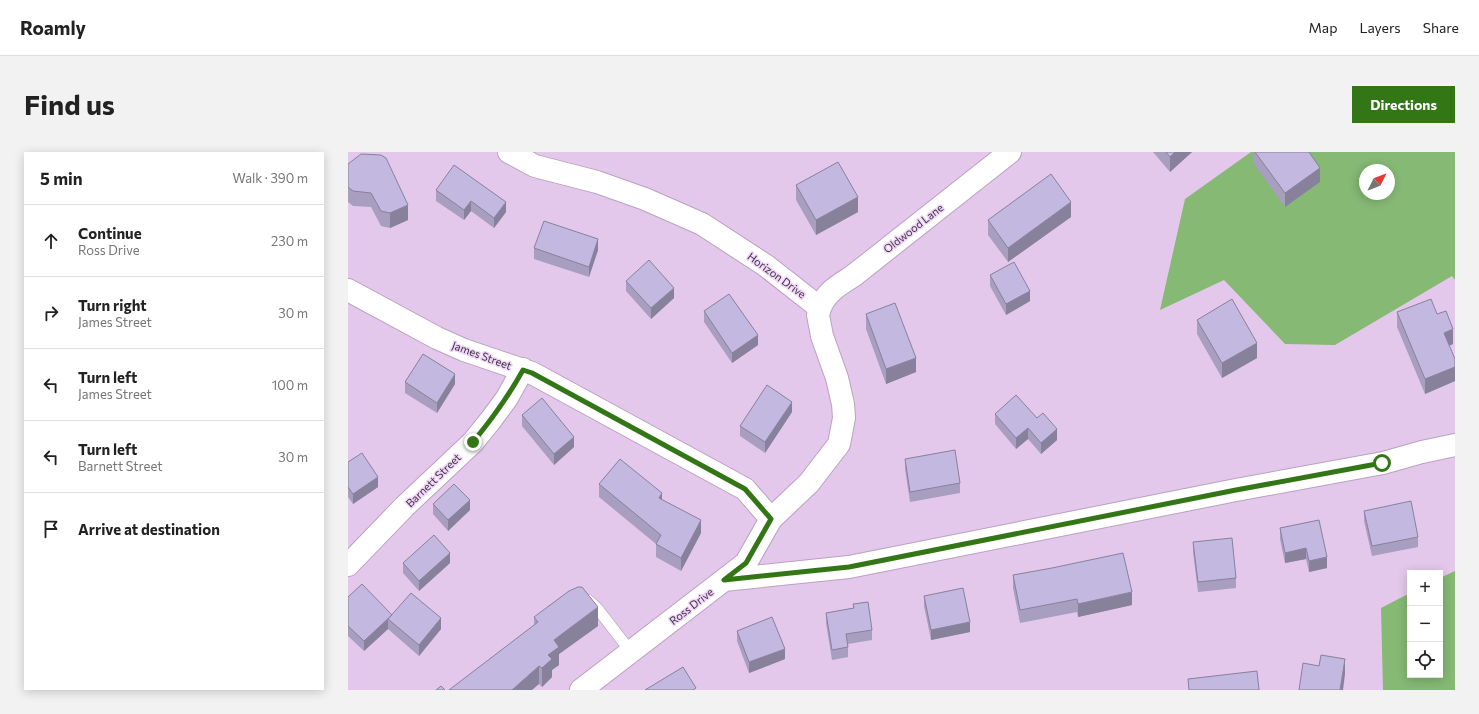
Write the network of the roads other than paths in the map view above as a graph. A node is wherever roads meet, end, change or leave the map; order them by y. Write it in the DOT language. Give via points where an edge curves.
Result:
graph roads {
  1 [pos="509,152"];
  2 [pos="1010,152"];
  3 [pos="348,290"];
  4 [pos="820,308"];
  5 [pos="523,370"];
  6 [pos="1455,445"];
  7 [pos="771,519"];
  8 [pos="348,565"];
  9 [pos="724,580"];
  10 [pos="579,598"];
  11 [pos="631,652"];
  12 [pos="581,690"];
  1 -- 4 [label="street, Horizon Drive" via="535,166 645,199 702,224 765,265"];
  2 -- 4 [label="street, Oldwood Lane" via="831,291"];
  3 -- 5 [label="street, James Street" via="437,338"];
  4 -- 7 [label="street" via="818,315 822,336 843,404 841,438 810,483"];
  5 -- 7 [label="street, James Street" via="745,489"];
  5 -- 8 [label="street, Barnett Street" via="507,398 473,442 405,506"];
  6 -- 9 [label="street, Ross Drive" via="1382,463 849,567"];
  7 -- 9 [label="street" via="746,563"];
  9 -- 11 [label="street, Ross Drive"];
  10 -- 11 [label="lane" via="587,599 597,608"];
  11 -- 12 [label="street, Ross Drive"];
}
